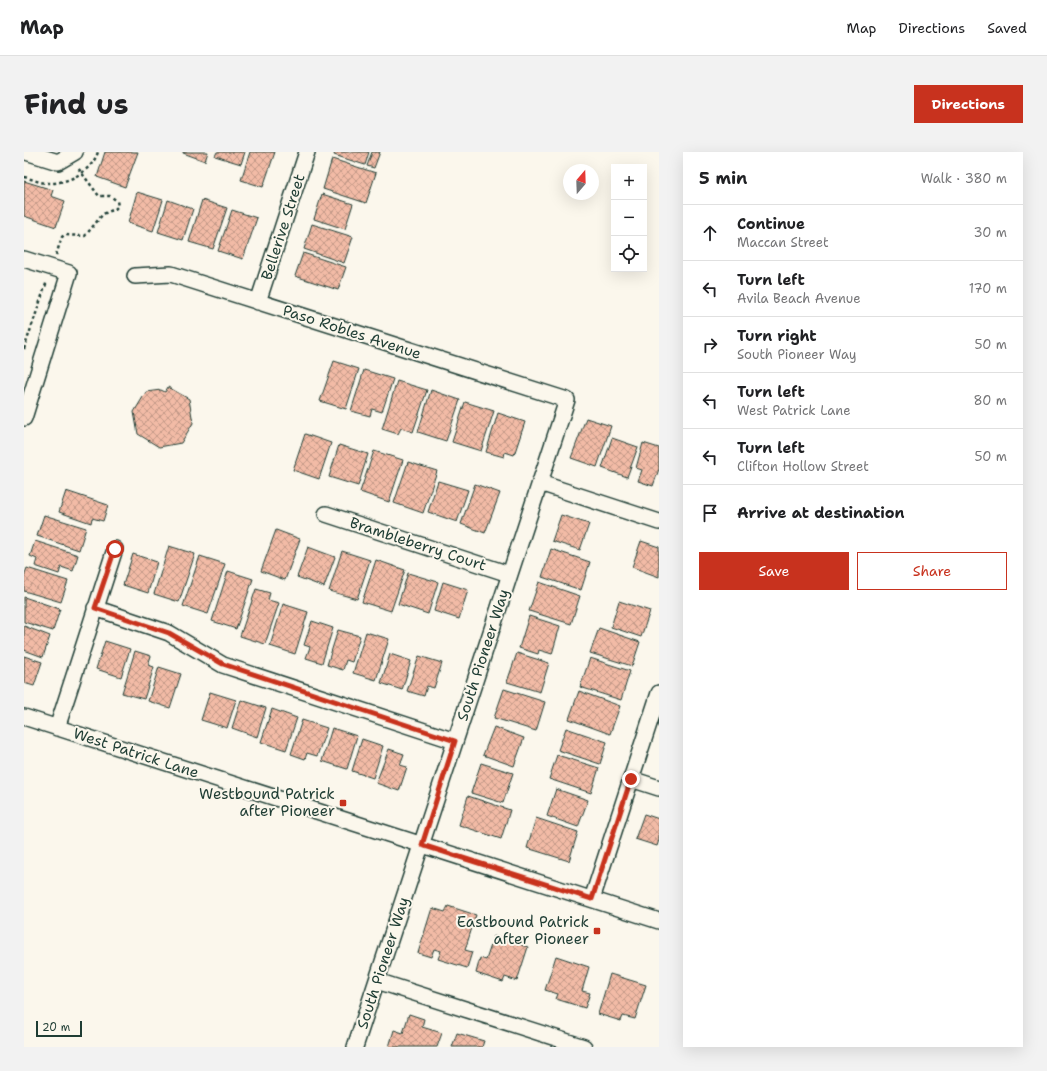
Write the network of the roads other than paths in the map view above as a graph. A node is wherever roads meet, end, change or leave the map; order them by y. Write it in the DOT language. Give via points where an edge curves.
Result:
graph roads {
  1 [pos="26,152"];
  2 [pos="307,152"];
  3 [pos="75,158"];
  4 [pos="24,259"];
  5 [pos="135,276"];
  6 [pos="258,302"];
  7 [pos="567,400"];
  8 [pos="24,418"];
  9 [pos="540,482"];
  10 [pos="326,514"];
  11 [pos="659,522"];
  12 [pos="115,549"];
  13 [pos="509,574"];
  14 [pos="95,608"];
  15 [pos="659,693"];
  16 [pos="24,717"];
  17 [pos="56,728"];
  18 [pos="455,741"];
  19 [pos="631,779"];
  20 [pos="659,788"];
  21 [pos="422,845"];
  22 [pos="592,899"];
  23 [pos="659,921"];
  24 [pos="377,981"];
  25 [pos="356,1047"];
  26 [pos="584,1047"];
  1 -- 3 [label="street" via="58,162"];
  2 -- 6 [label="street, Bellerive Street"];
  4 -- 8 [label="street" via="69,273"];
  5 -- 6 [label="street, Paso Robles Avenue" via="171,274"];
  6 -- 7 [label="street, Paso Robles Avenue"];
  7 -- 9 [label="street, South Pioneer Way"];
  9 -- 11 [label="street"];
  9 -- 13 [label="street, South Pioneer Way"];
  10 -- 13 [label="street, Brambleberry Court"];
  12 -- 14 [label="street"];
  13 -- 18 [label="street, South Pioneer Way"];
  14 -- 17 [label="street"];
  14 -- 18 [label="street" via="169,633 223,664"];
  15 -- 19 [label="street"];
  16 -- 17 [label="street, West Patrick Lane"];
  17 -- 21 [label="street, West Patrick Lane"];
  18 -- 21 [label="street, South Pioneer Way"];
  19 -- 20 [label="street"];
  19 -- 22 [label="street"];
  21 -- 22 [label="street, West Patrick Lane"];
  21 -- 24 [label="street, South Pioneer Way"];
  22 -- 23 [label="street, West Patrick Lane"];
  24 -- 25 [label="street, South Pioneer Way"];
  24 -- 26 [label="street"];
}
